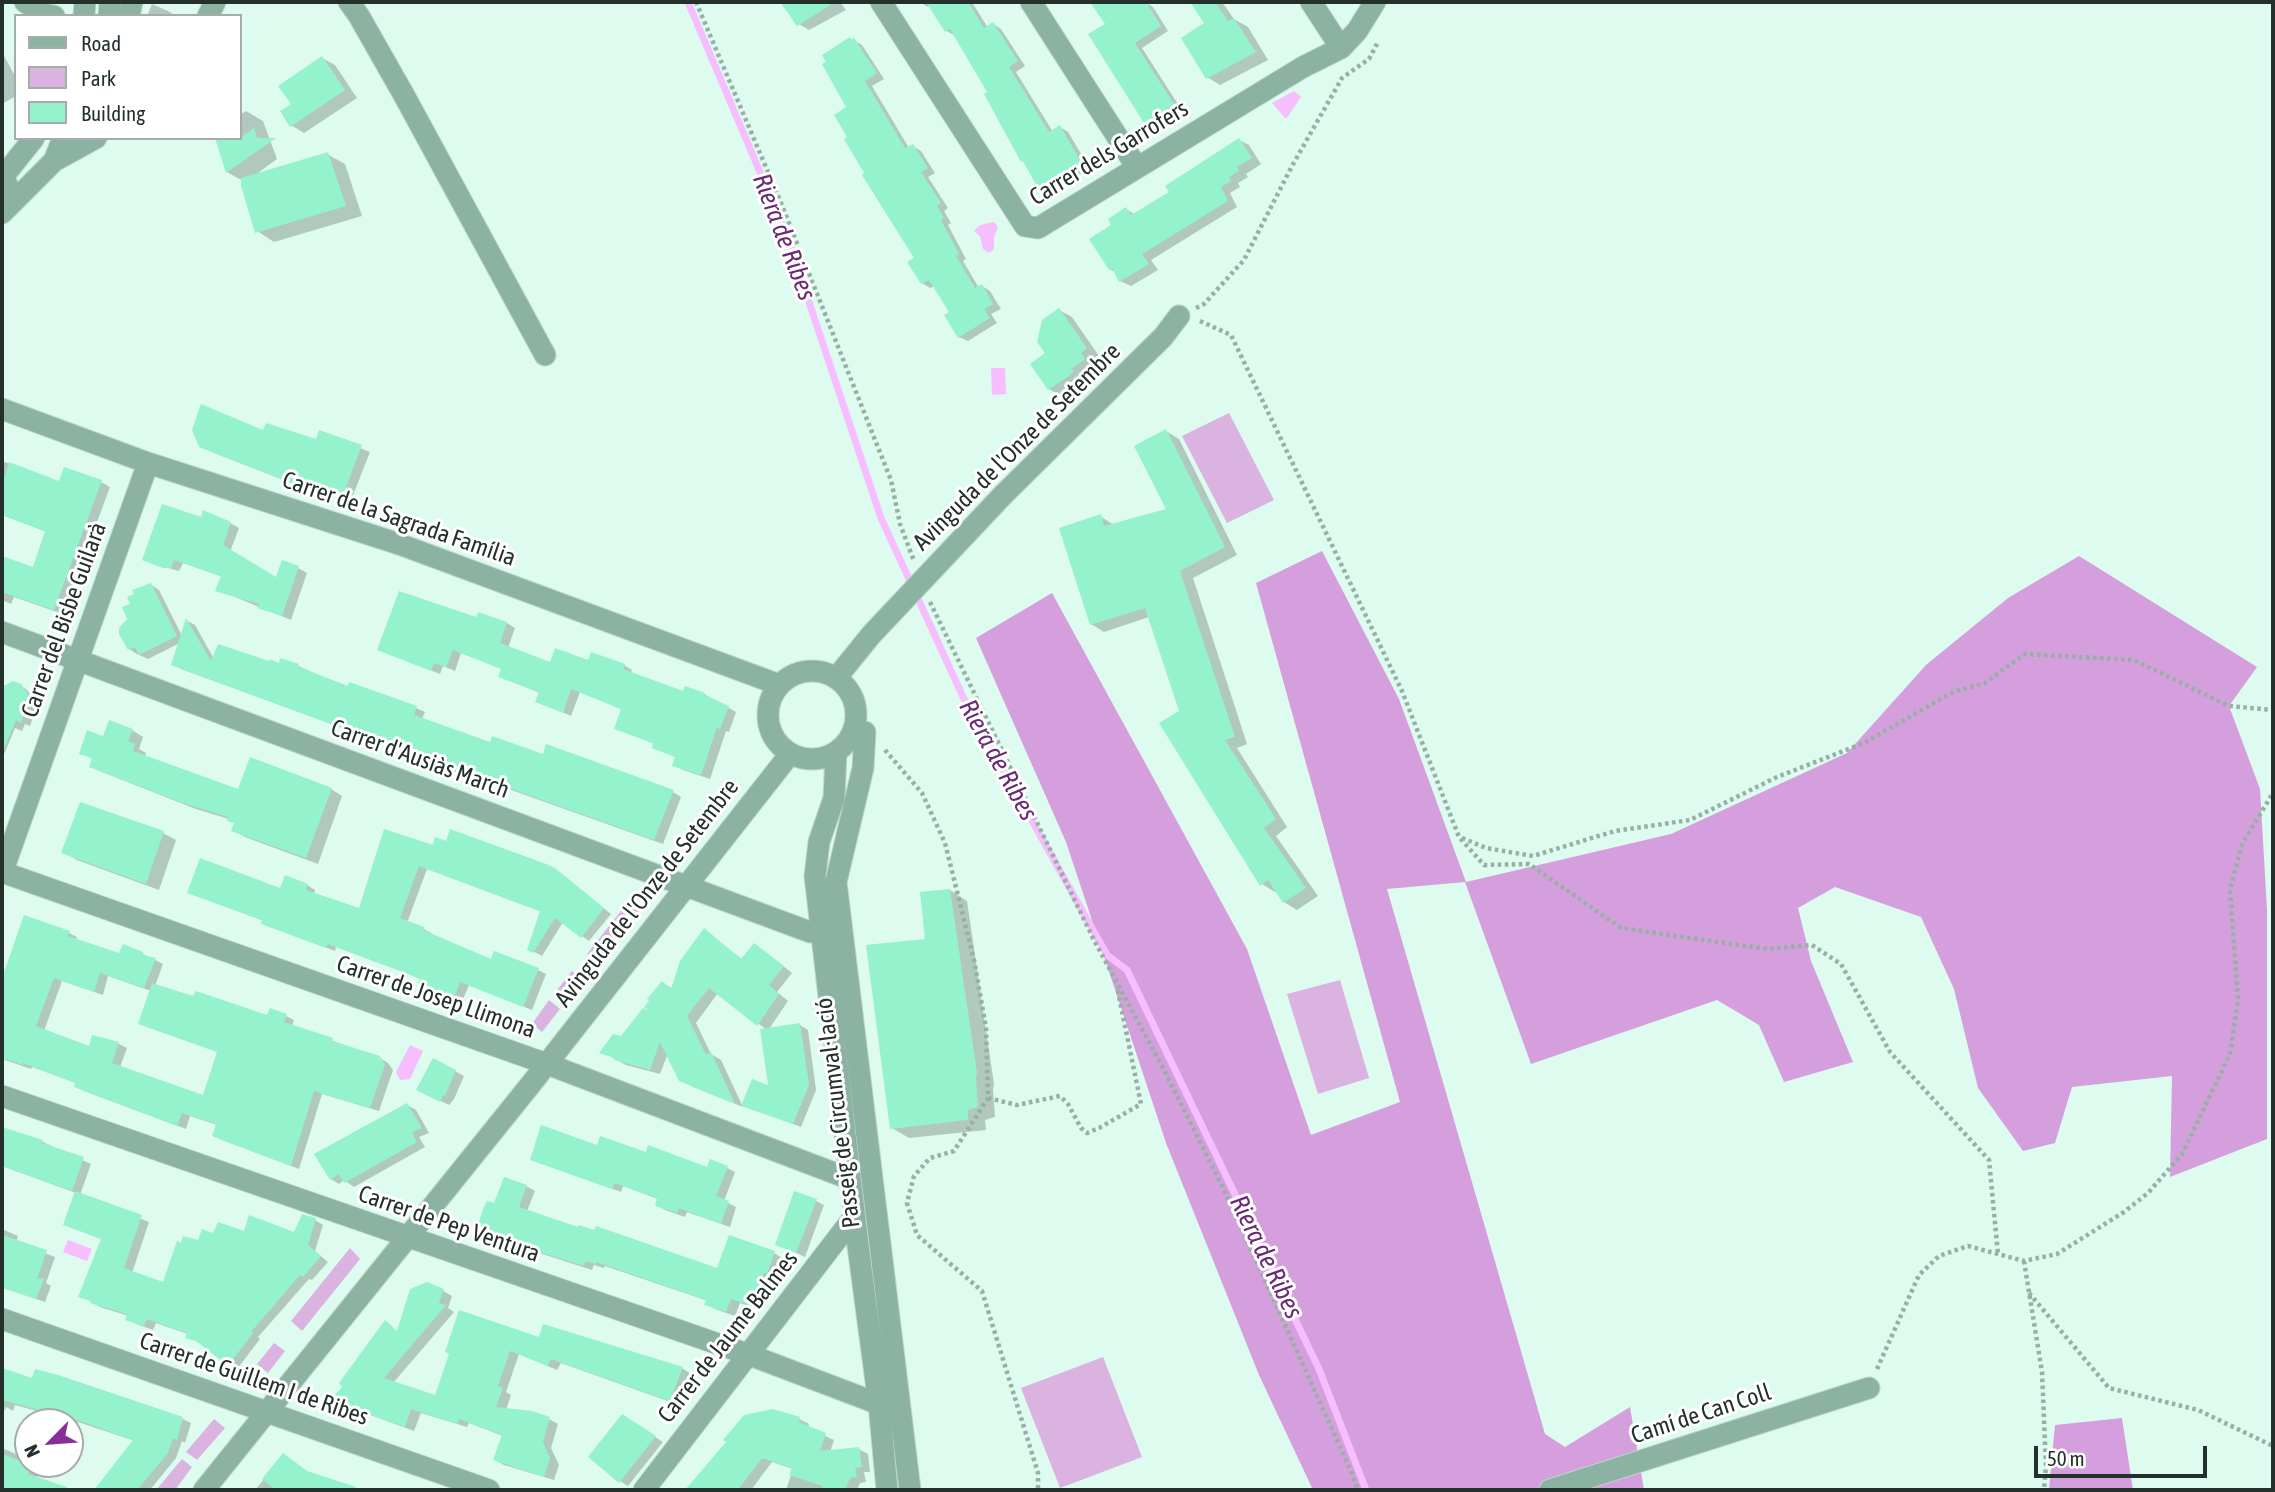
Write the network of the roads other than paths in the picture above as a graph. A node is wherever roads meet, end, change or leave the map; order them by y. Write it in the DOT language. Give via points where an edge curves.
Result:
graph roads {
  1 [pos="25,2"];
  2 [pos="349,2"];
  3 [pos="881,2"];
  4 [pos="1031,2"];
  5 [pos="1311,2"];
  6 [pos="1375,2"];
  7 [pos="45,14"];
  8 [pos="1341,48"];
  9 [pos="32,140"];
  10 [pos="62,140"];
  11 [pos="92,140"];
  12 [pos="54,161"];
  13 [pos="1136,166"];
  14 [pos="4,171"];
  15 [pos="8,207"];
  16 [pos="1179,316"];
  17 [pos="545,355"];
  18 [pos="2,408"];
  19 [pos="148,463"];
  20 [pos="2,632"];
  21 [pos="78,659"];
  22 [pos="836,677"];
  23 [pos="777,684"];
  24 [pos="865,732"];
  25 [pos="836,753"];
  26 [pos="790,754"];
  27 [pos="2,872"];
  28 [pos="686,886"];
  29 [pos="820,931"];
  30 [pos="547,1064"];
  31 [pos="2,1096"];
  32 [pos="850,1179"];
  33 [pos="854,1217"];
  34 [pos="408,1237"];
  35 [pos="2,1318"];
  36 [pos="747,1354"];
  37 [pos="1869,1388"];
  38 [pos="879,1404"];
  39 [pos="267,1410"];
  40 [pos="204,1490"];
  41 [pos="489,1490"];
  42 [pos="644,1490"];
  43 [pos="887,1490"];
  44 [pos="910,1490"];
  45 [pos="1550,1490"];
  1 -- 7 [label="street"];
  2 -- 17 [label="street"];
  3 -- 13 [label="street, Carrer dels Garrofers" via="1025,226 1038,228"];
  4 -- 13 [label="street"];
  5 -- 8 [label="street"];
  6 -- 8 [label="street"];
  8 -- 13 [label="street, Carrer dels Garrofers"];
  9 -- 14 [label="street"];
  10 -- 12 [label="street"];
  11 -- 12 [label="street"];
  12 -- 15 [label="street"];
  14 -- 15 [label="street"];
  16 -- 22 [label="street, Avinguda de l'Onze de Setembre, bridge" via="1003,495"];
  18 -- 19 [label="street, Carrer de la Sagrada Família"];
  19 -- 21 [label="street, Carrer del Bisbe Guilarà"];
  19 -- 23 [label="street, Carrer de la Sagrada Família" via="399,544"];
  20 -- 21 [label="street, Carrer d'Ausiàs March"];
  21 -- 27 [label="street, Carrer del Bisbe Guilarà"];
  21 -- 28 [label="street, Carrer d'Ausiàs March"];
  22 -- 23 [label="street" via="805,670"];
  22 -- 25 [label="street" via="856,709 849,740"];
  23 -- 26 [label="street" via="767,715 769,728"];
  24 -- 44 [label="street, Passeig de Circumval·lació" via="863,768 836,882"];
  25 -- 26 [label="street" via="816,760"];
  25 -- 29 [label="street, Passeig de Circumval·lació" via="834,798 815,876"];
  26 -- 28 [label="street, Avinguda de l'Onze de Setembre"];
  27 -- 30 [label="street, Carrer de Josep Llimona"];
  28 -- 29 [label="street, Carrer d'Ausiàs March" via="810,932"];
  28 -- 30 [label="street, Avinguda de l'Onze de Setembre"];
  29 -- 32 [label="street, Passeig de Circumval·lació"];
  30 -- 32 [label="street, Carrer de Josep Llimona"];
  30 -- 34 [label="street, Avinguda de l'Onze de Setembre"];
  31 -- 34 [label="street, Carrer de Pep Ventura"];
  32 -- 33 [label="street, Passeig de Circumval·lació"];
  33 -- 36 [label="street, Carrer de Jaume Balmes"];
  33 -- 38 [label="street, Passeig de Circumval·lació"];
  34 -- 36 [label="street, Carrer de Pep Ventura"];
  34 -- 39 [label="street, Avinguda de l'Onze de Setembre"];
  35 -- 39 [label="street, Carrer de Guillem I de Ribes"];
  36 -- 38 [label="street, Carrer de Pep Ventura"];
  36 -- 42 [label="street, Carrer de Jaume Balmes"];
  37 -- 45 [label="street, Camí de Can Coll"];
  38 -- 43 [label="street, Passeig de Circumval·lació"];
  39 -- 40 [label="street, Avinguda de l'Onze de Setembre"];
  39 -- 41 [label="street, Carrer de Guillem I de Ribes"];
}
